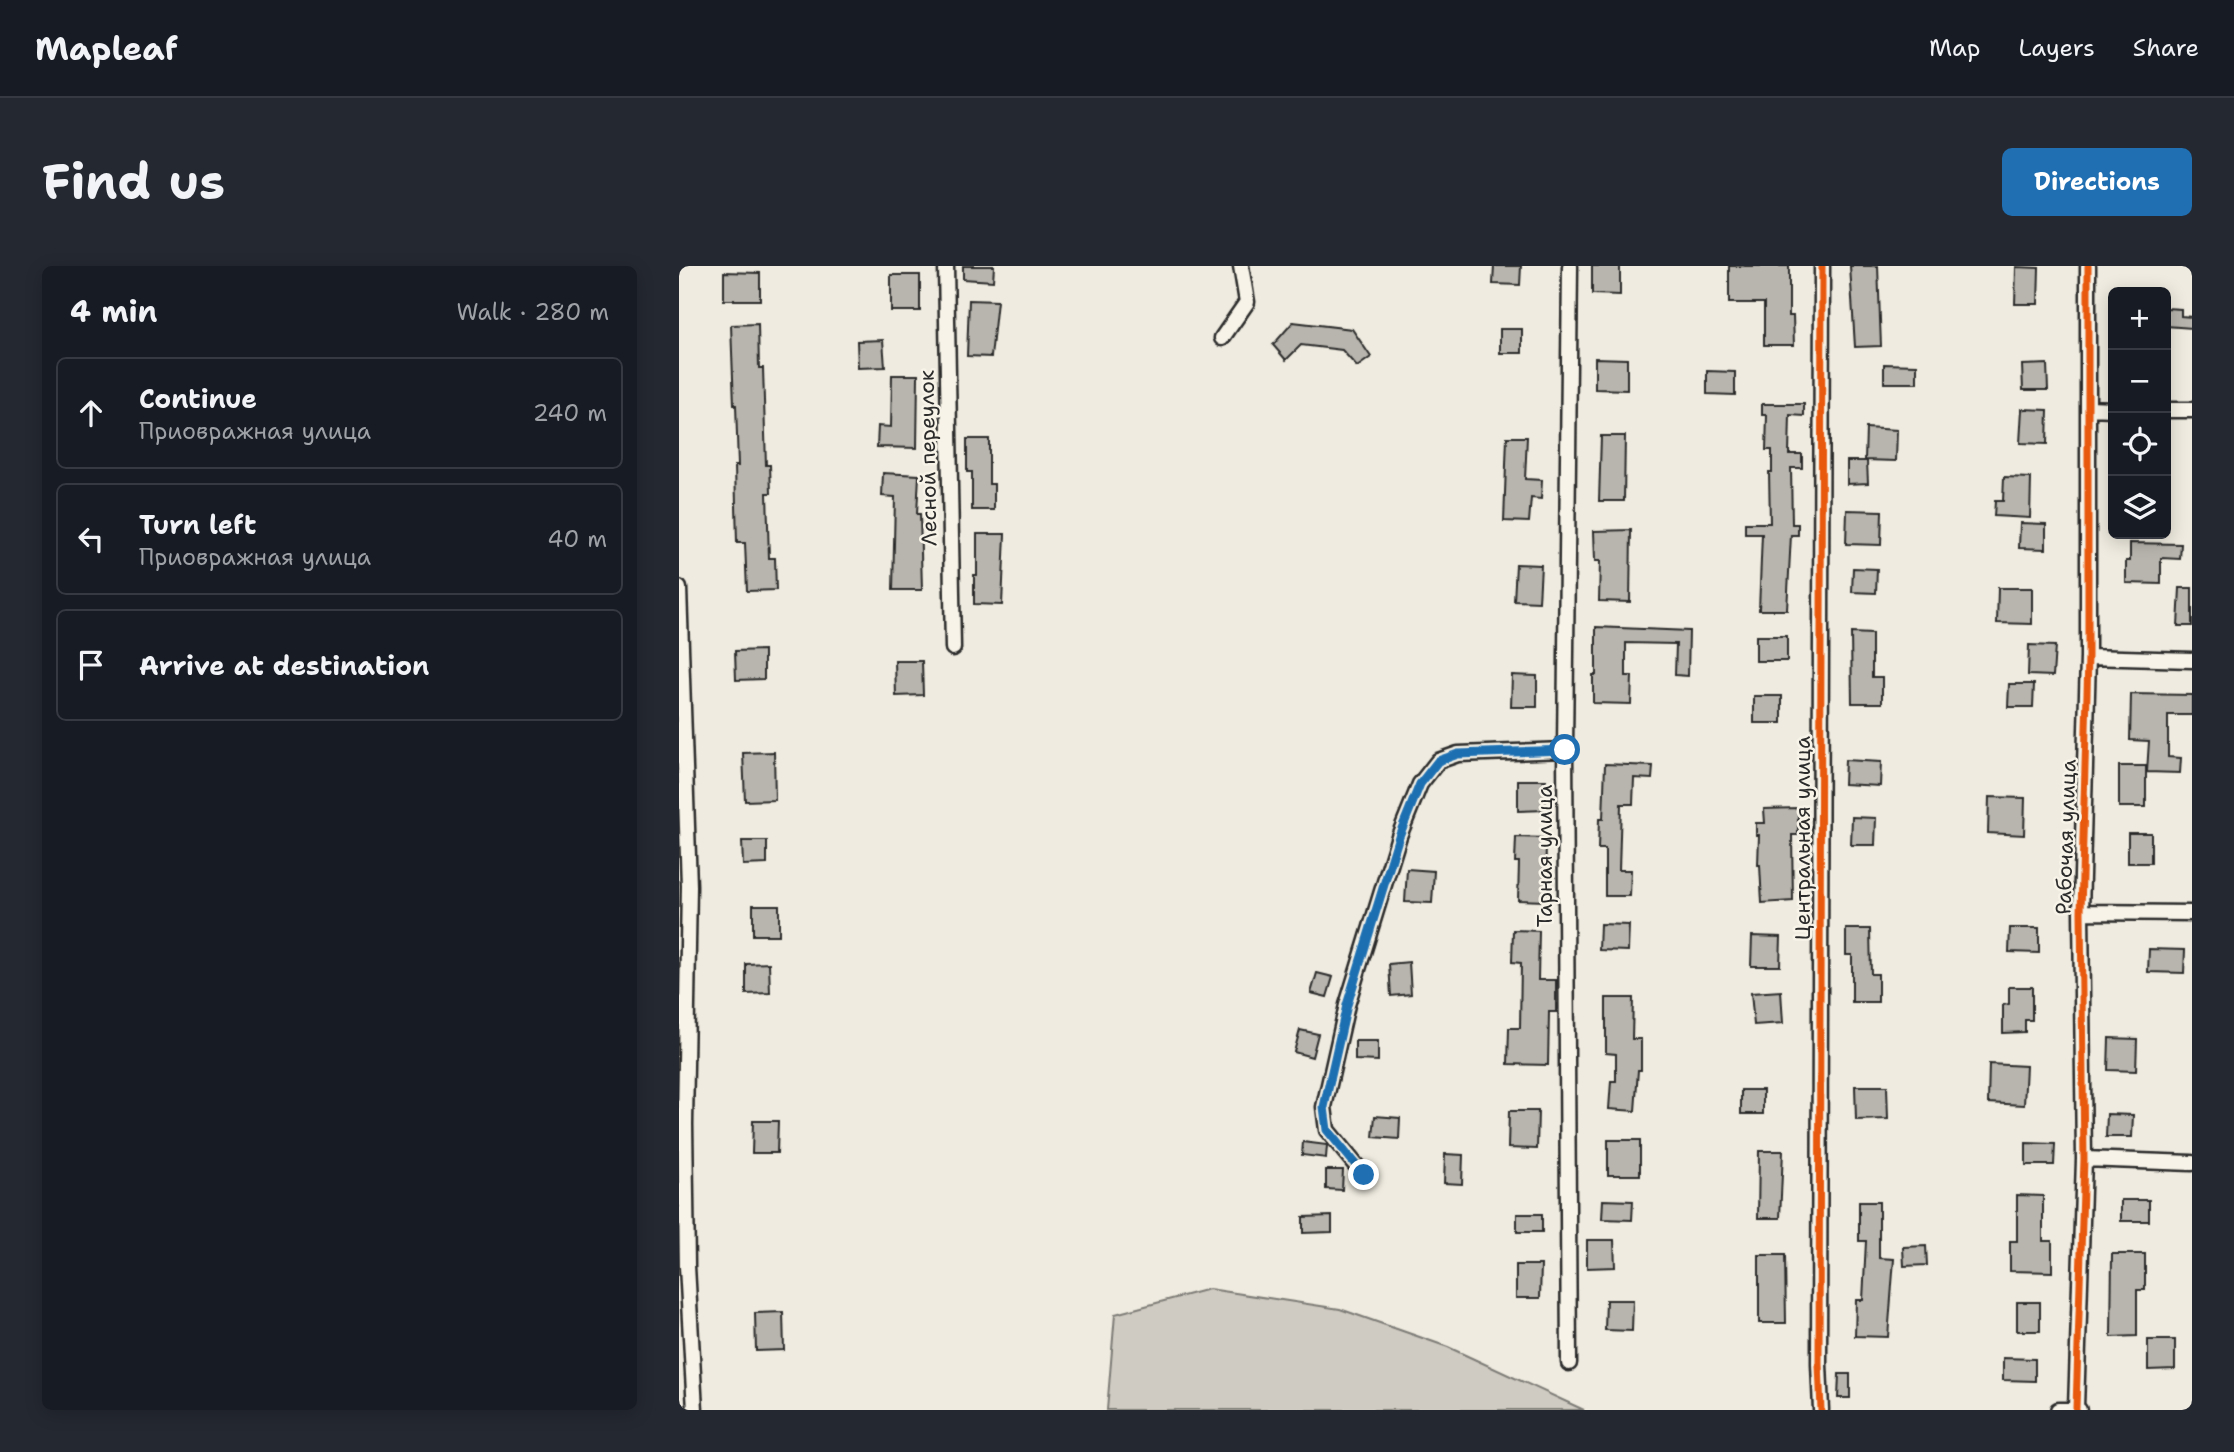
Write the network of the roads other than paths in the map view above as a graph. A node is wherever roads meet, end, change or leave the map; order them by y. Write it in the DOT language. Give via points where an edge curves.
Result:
graph roads {
  1 [pos="946,266"];
  2 [pos="1241,266"];
  3 [pos="1570,266"];
  4 [pos="1822,266"];
  5 [pos="2088,266"];
  6 [pos="1222,338"];
  7 [pos="2089,408"];
  8 [pos="2108,409"];
  9 [pos="2171,410"];
  10 [pos="2192,410"];
  11 [pos="679,588"];
  12 [pos="680,623"];
  13 [pos="953,648"];
  14 [pos="2088,657"];
  15 [pos="2192,660"];
  16 [pos="1565,750"];
  17 [pos="684,886"];
  18 [pos="2081,912"];
  19 [pos="2192,913"];
  20 [pos="682,1124"];
  21 [pos="2084,1160"];
  22 [pos="2192,1163"];
  23 [pos="1364,1175"];
  24 [pos="683,1266"];
  25 [pos="1569,1363"];
  26 [pos="2078,1409"];
  27 [pos="695,1410"];
  28 [pos="1821,1410"];
  29 [pos="2058,1410"];
  1 -- 13 [label="street, Лесной переулок"];
  2 -- 6 [label="street" via="1247,302"];
  3 -- 16 [label="street, Тарная улица"];
  4 -- 28 [label="street, Центральная улица"];
  5 -- 7 [label="street, Рабочая улица"];
  7 -- 8 [label="street"];
  7 -- 14 [label="street, Рабочая улица"];
  9 -- 10 [label="street"];
  11 -- 12 [label="street"];
  12 -- 17 [label="street"];
  14 -- 15 [label="street"];
  14 -- 18 [label="street, Рабочая улица"];
  16 -- 23 [label="street" via="1458,754 1438,761 1420,784 1399,836 1347,1005 1324,1107 1327,1130"];
  16 -- 25 [label="street, Тарная улица"];
  17 -- 20 [label="street"];
  18 -- 19 [label="street"];
  18 -- 21 [label="street, Рабочая улица"];
  20 -- 24 [label="street"];
  21 -- 22 [label="street"];
  21 -- 26 [label="street, Рабочая улица"];
  24 -- 27 [label="street"];
  26 -- 29 [label="street"];
}
